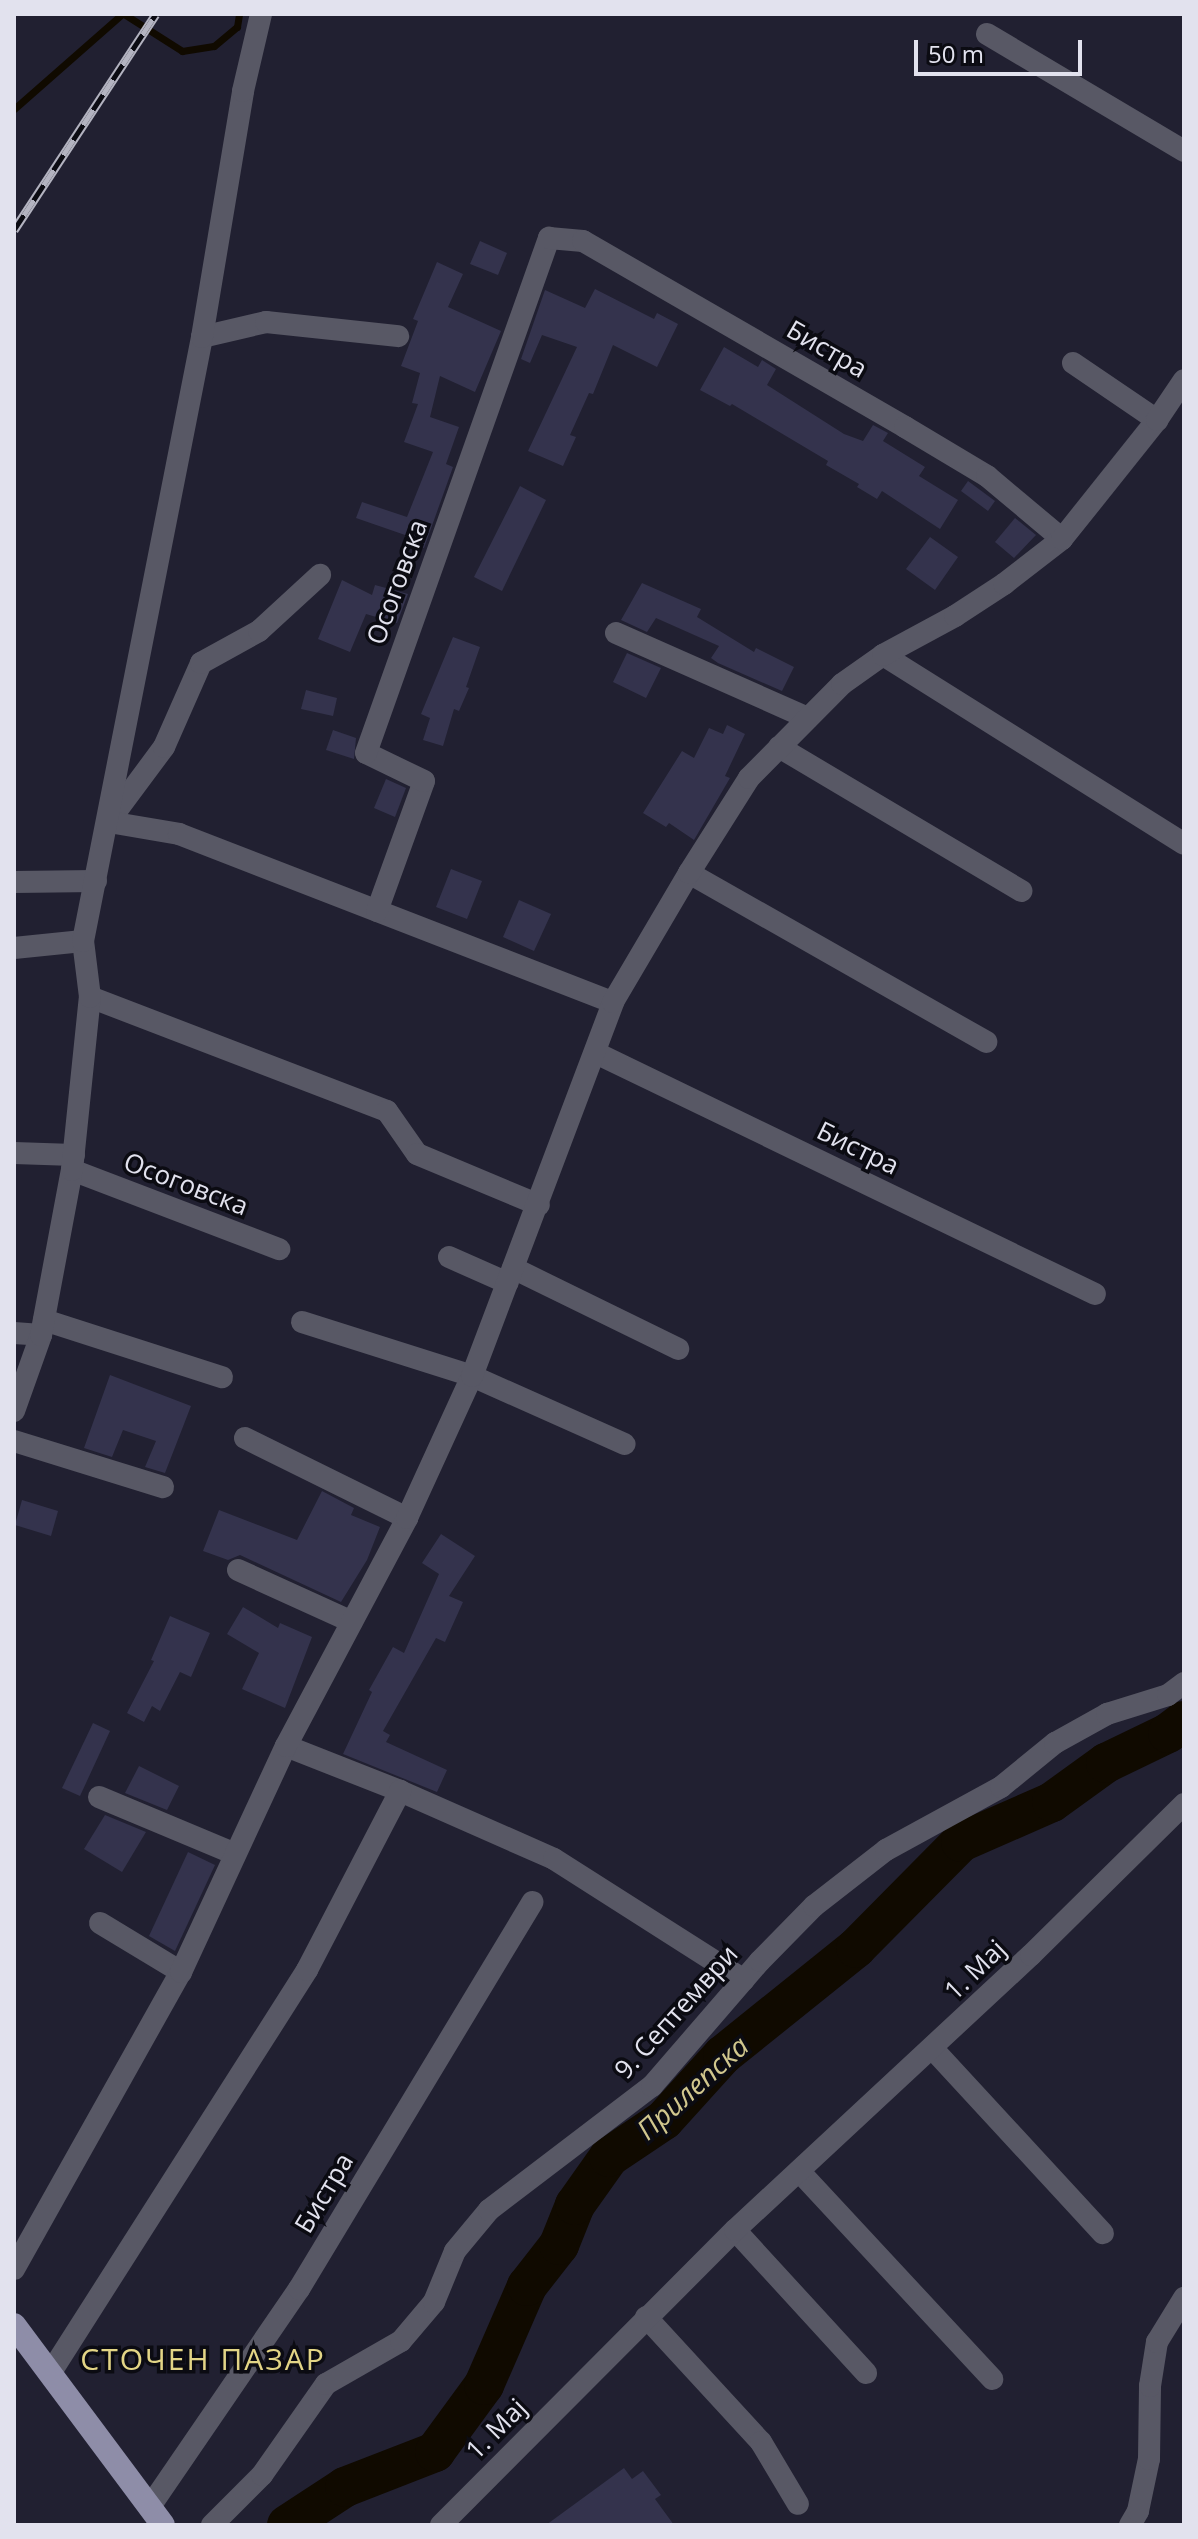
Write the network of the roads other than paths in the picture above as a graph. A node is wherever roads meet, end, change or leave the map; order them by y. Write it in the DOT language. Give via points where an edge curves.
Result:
graph roads {
  1 [pos="261,14"];
  2 [pos="987,34"];
  3 [pos="1184,151"];
  4 [pos="549,238"];
  5 [pos="398,336"];
  6 [pos="202,337"];
  7 [pos="1073,363"];
  8 [pos="1184,380"];
  9 [pos="1157,420"];
  10 [pos="1062,539"];
  11 [pos="320,575"];
  12 [pos="616,633"];
  13 [pos="883,655"];
  14 [pos="808,718"];
  15 [pos="779,747"];
  16 [pos="109,822"];
  17 [pos="1184,844"];
  18 [pos="689,873"];
  19 [pos="96,881"];
  20 [pos="14,882"];
  21 [pos="1022,891"];
  22 [pos="377,911"];
  23 [pos="83,941"];
  24 [pos="14,948"];
  25 [pos="90,997"];
  26 [pos="613,1002"];
  27 [pos="986,1042"];
  28 [pos="596,1053"];
  29 [pos="14,1153"];
  30 [pos="73,1162"];
  31 [pos="539,1205"];
  32 [pos="279,1249"];
  33 [pos="449,1257"];
  34 [pos="510,1276"];
  35 [pos="1095,1294"];
  36 [pos="302,1322"];
  37 [pos="42,1328"];
  38 [pos="14,1333"];
  39 [pos="678,1349"];
  40 [pos="472,1376"];
  41 [pos="222,1377"];
  42 [pos="14,1411"];
  43 [pos="245,1438"];
  44 [pos="14,1441"];
  45 [pos="625,1444"];
  46 [pos="163,1487"];
  47 [pos="407,1518"];
  48 [pos="238,1570"];
  49 [pos="352,1622"];
  50 [pos="1184,1683"];
  51 [pos="286,1746"];
  52 [pos="400,1791"];
  53 [pos="99,1797"];
  54 [pos="1184,1804"];
  55 [pos="235,1854"];
  56 [pos="532,1902"];
  57 [pos="100,1923"];
  58 [pos="181,1972"];
  59 [pos="744,1980"];
  60 [pos="932,2048"];
  61 [pos="799,2171"];
  62 [pos="735,2230"];
  63 [pos="1103,2233"];
  64 [pos="14,2269"];
  65 [pos="1184,2298"];
  66 [pos="646,2317"];
  67 [pos="14,2325"];
  68 [pos="51,2372"];
  69 [pos="866,2373"];
  70 [pos="992,2379"];
  71 [pos="798,2504"];
  72 [pos="157,2515"];
  73 [pos="212,2525"];
  74 [pos="441,2525"];
  75 [pos="1130,2525"];
  1 -- 6 [label="street"];
  2 -- 3 [label="street"];
  4 -- 10 [label="street, Бистра" via="583,241 905,427 987,476"];
  4 -- 22 [label="street, Осоговска" via="366,753 424,781"];
  5 -- 6 [label="street" via="266,322"];
  6 -- 16 [label="street"];
  7 -- 9 [label="street"];
  8 -- 9 [label="street"];
  9 -- 10 [label="street"];
  10 -- 13 [label="street" via="955,616"];
  11 -- 16 [label="street" via="259,631 201,663 164,747"];
  12 -- 14 [label="street"];
  13 -- 14 [label="street" via="842,684"];
  13 -- 17 [label="street"];
  14 -- 15 [label="street"];
  15 -- 18 [label="street" via="749,778"];
  15 -- 21 [label="street"];
  16 -- 19 [label="street"];
  16 -- 22 [label="street" via="179,834"];
  18 -- 26 [label="street"];
  18 -- 27 [label="street"];
  19 -- 20 [label="street"];
  19 -- 23 [label="street"];
  22 -- 26 [label="street"];
  23 -- 24 [label="street"];
  23 -- 25 [label="street"];
  25 -- 30 [label="street"];
  25 -- 31 [label="street" via="387,1111 417,1154"];
  26 -- 28 [label="street"];
  28 -- 31 [label="street"];
  28 -- 35 [label="street, Бистра"];
  29 -- 30 [label="street, Осоговска"];
  30 -- 32 [label="street, Осоговска"];
  30 -- 37 [label="street"];
  31 -- 34 [label="street"];
  33 -- 34 [label="street"];
  34 -- 39 [label="street"];
  34 -- 40 [label="street"];
  36 -- 40 [label="street"];
  37 -- 38 [label="street"];
  37 -- 41 [label="street"];
  37 -- 42 [label="street"];
  40 -- 45 [label="street"];
  40 -- 47 [label="street"];
  43 -- 47 [label="street"];
  44 -- 46 [label="street"];
  47 -- 49 [label="street"];
  48 -- 49 [label="street"];
  49 -- 51 [label="street"];
  50 -- 59 [label="street, 9. Септември" via="1168,1695 1107,1714 1055,1743 1001,1787 886,1850 814,1906"];
  51 -- 52 [label="street"];
  51 -- 55 [label="street"];
  52 -- 59 [label="street" via="554,1859"];
  52 -- 68 [label="street" via="307,1970"];
  53 -- 55 [label="street"];
  54 -- 60 [label="street, 1. Мај"];
  55 -- 58 [label="street"];
  56 -- 72 [label="street, Бистра"];
  57 -- 58 [label="street"];
  58 -- 64 [label="street"];
  59 -- 73 [label="street, 9. Септември" via="652,2086 489,2210 455,2251 434,2302 409,2332 326,2384 262,2475"];
  60 -- 61 [label="street, 1. Мај"];
  60 -- 63 [label="street"];
  61 -- 62 [label="street, 1. Мај"];
  61 -- 70 [label="street"];
  62 -- 66 [label="street, 1. Мај"];
  62 -- 69 [label="street"];
  65 -- 75 [label="street" via="1157,2342 1149,2459"];
  66 -- 71 [label="street" via="761,2442"];
  66 -- 74 [label="street, 1. Мај"];
  67 -- 68 [label="main road"];
  68 -- 72 [label="main road"];
}
